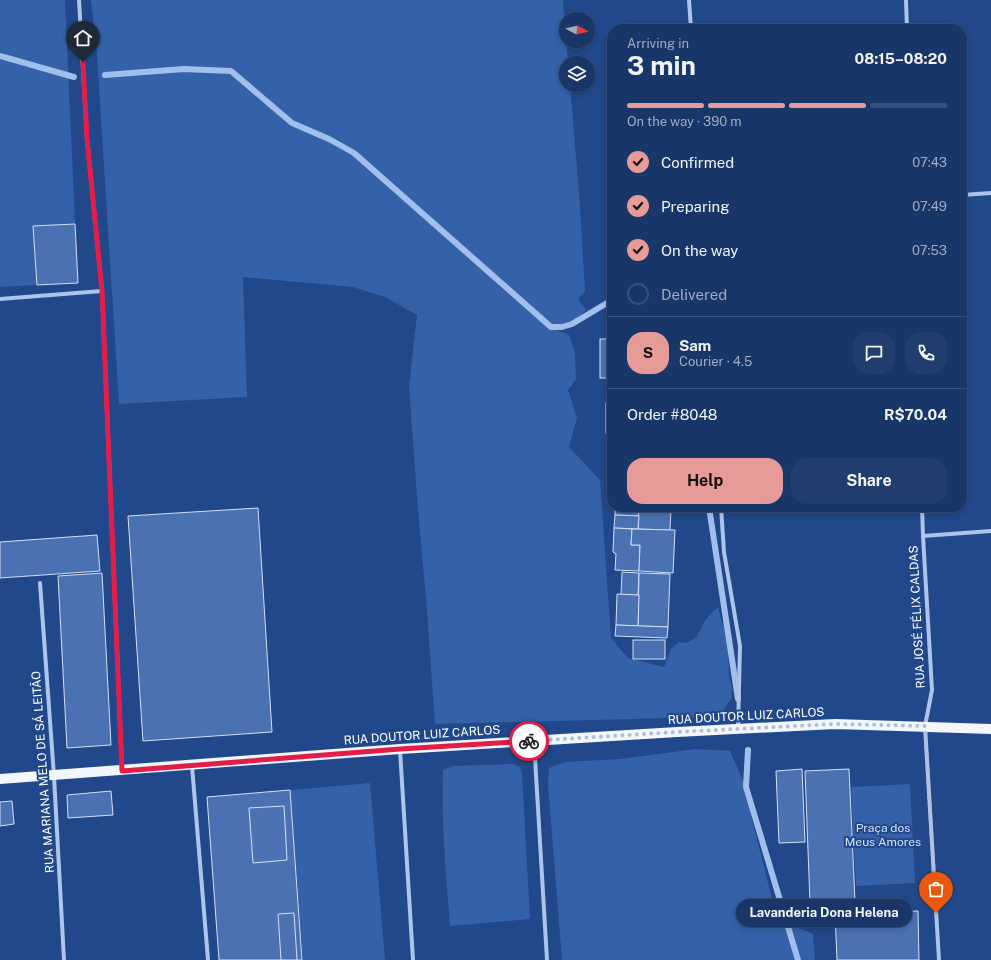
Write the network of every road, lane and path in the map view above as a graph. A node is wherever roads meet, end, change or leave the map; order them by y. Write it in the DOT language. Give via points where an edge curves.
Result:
graph roads {
  1 [pos="79,0"];
  2 [pos="689,0"];
  3 [pos="906,0"];
  4 [pos="691,24"];
  5 [pos="907,24"];
  6 [pos="991,193"];
  7 [pos="967,195"];
  8 [pos="102,291"];
  9 [pos="0,299"];
  10 [pos="721,512"];
  11 [pos="922,512"];
  12 [pos="991,531"];
  13 [pos="923,536"];
  14 [pos="40,583"];
  15 [pos="925,726"];
  16 [pos="738,729"];
  17 [pos="991,729"];
  18 [pos="534,741"];
  19 [pos="400,749"];
  20 [pos="192,766"];
  21 [pos="122,771"];
  22 [pos="54,776"];
  23 [pos="0,779"];
  24 [pos="64,960"];
  25 [pos="208,960"];
  26 [pos="413,960"];
  27 [pos="547,960"];
  28 [pos="939,960"];
  1 -- 8 [label="street" via="87,139"];
  2 -- 4 [label="street"];
  3 -- 5 [label="street"];
  6 -- 7 [label="street"];
  8 -- 9 [label="street"];
  8 -- 21 [label="street"];
  10 -- 16 [label="street" via="724,552 740,646"];
  11 -- 13 [label="street, RUA JOSÉ FÉLIX CALDAS"];
  12 -- 13 [label="street"];
  13 -- 15 [label="street, RUA JOSÉ FÉLIX CALDAS" via="932,690"];
  14 -- 22 [label="street, RUA MARIANA MELO DE SÁ LEITÃO"];
  15 -- 16 [label="main road, RUA DOUTOR LUIZ CARLOS" via="835,724"];
  15 -- 17 [label="main road, RUA DOUTOR LUIZ CARLOS"];
  15 -- 28 [label="street, RUA JOSÉ FÉLIX CALDAS"];
  16 -- 18 [label="main road, RUA DOUTOR LUIZ CARLOS"];
  18 -- 19 [label="main road, RUA DOUTOR LUIZ CARLOS"];
  18 -- 27 [label="street"];
  19 -- 20 [label="main road, RUA DOUTOR LUIZ CARLOS"];
  19 -- 26 [label="street"];
  20 -- 21 [label="main road, RUA DOUTOR LUIZ CARLOS"];
  20 -- 25 [label="street"];
  21 -- 22 [label="main road, RUA DOUTOR LUIZ CARLOS"];
  22 -- 23 [label="main road, RUA DOUTOR LUIZ CARLOS"];
  22 -- 24 [label="street, RUA MARIANA MELO DE SÁ LEITÃO"];
}
